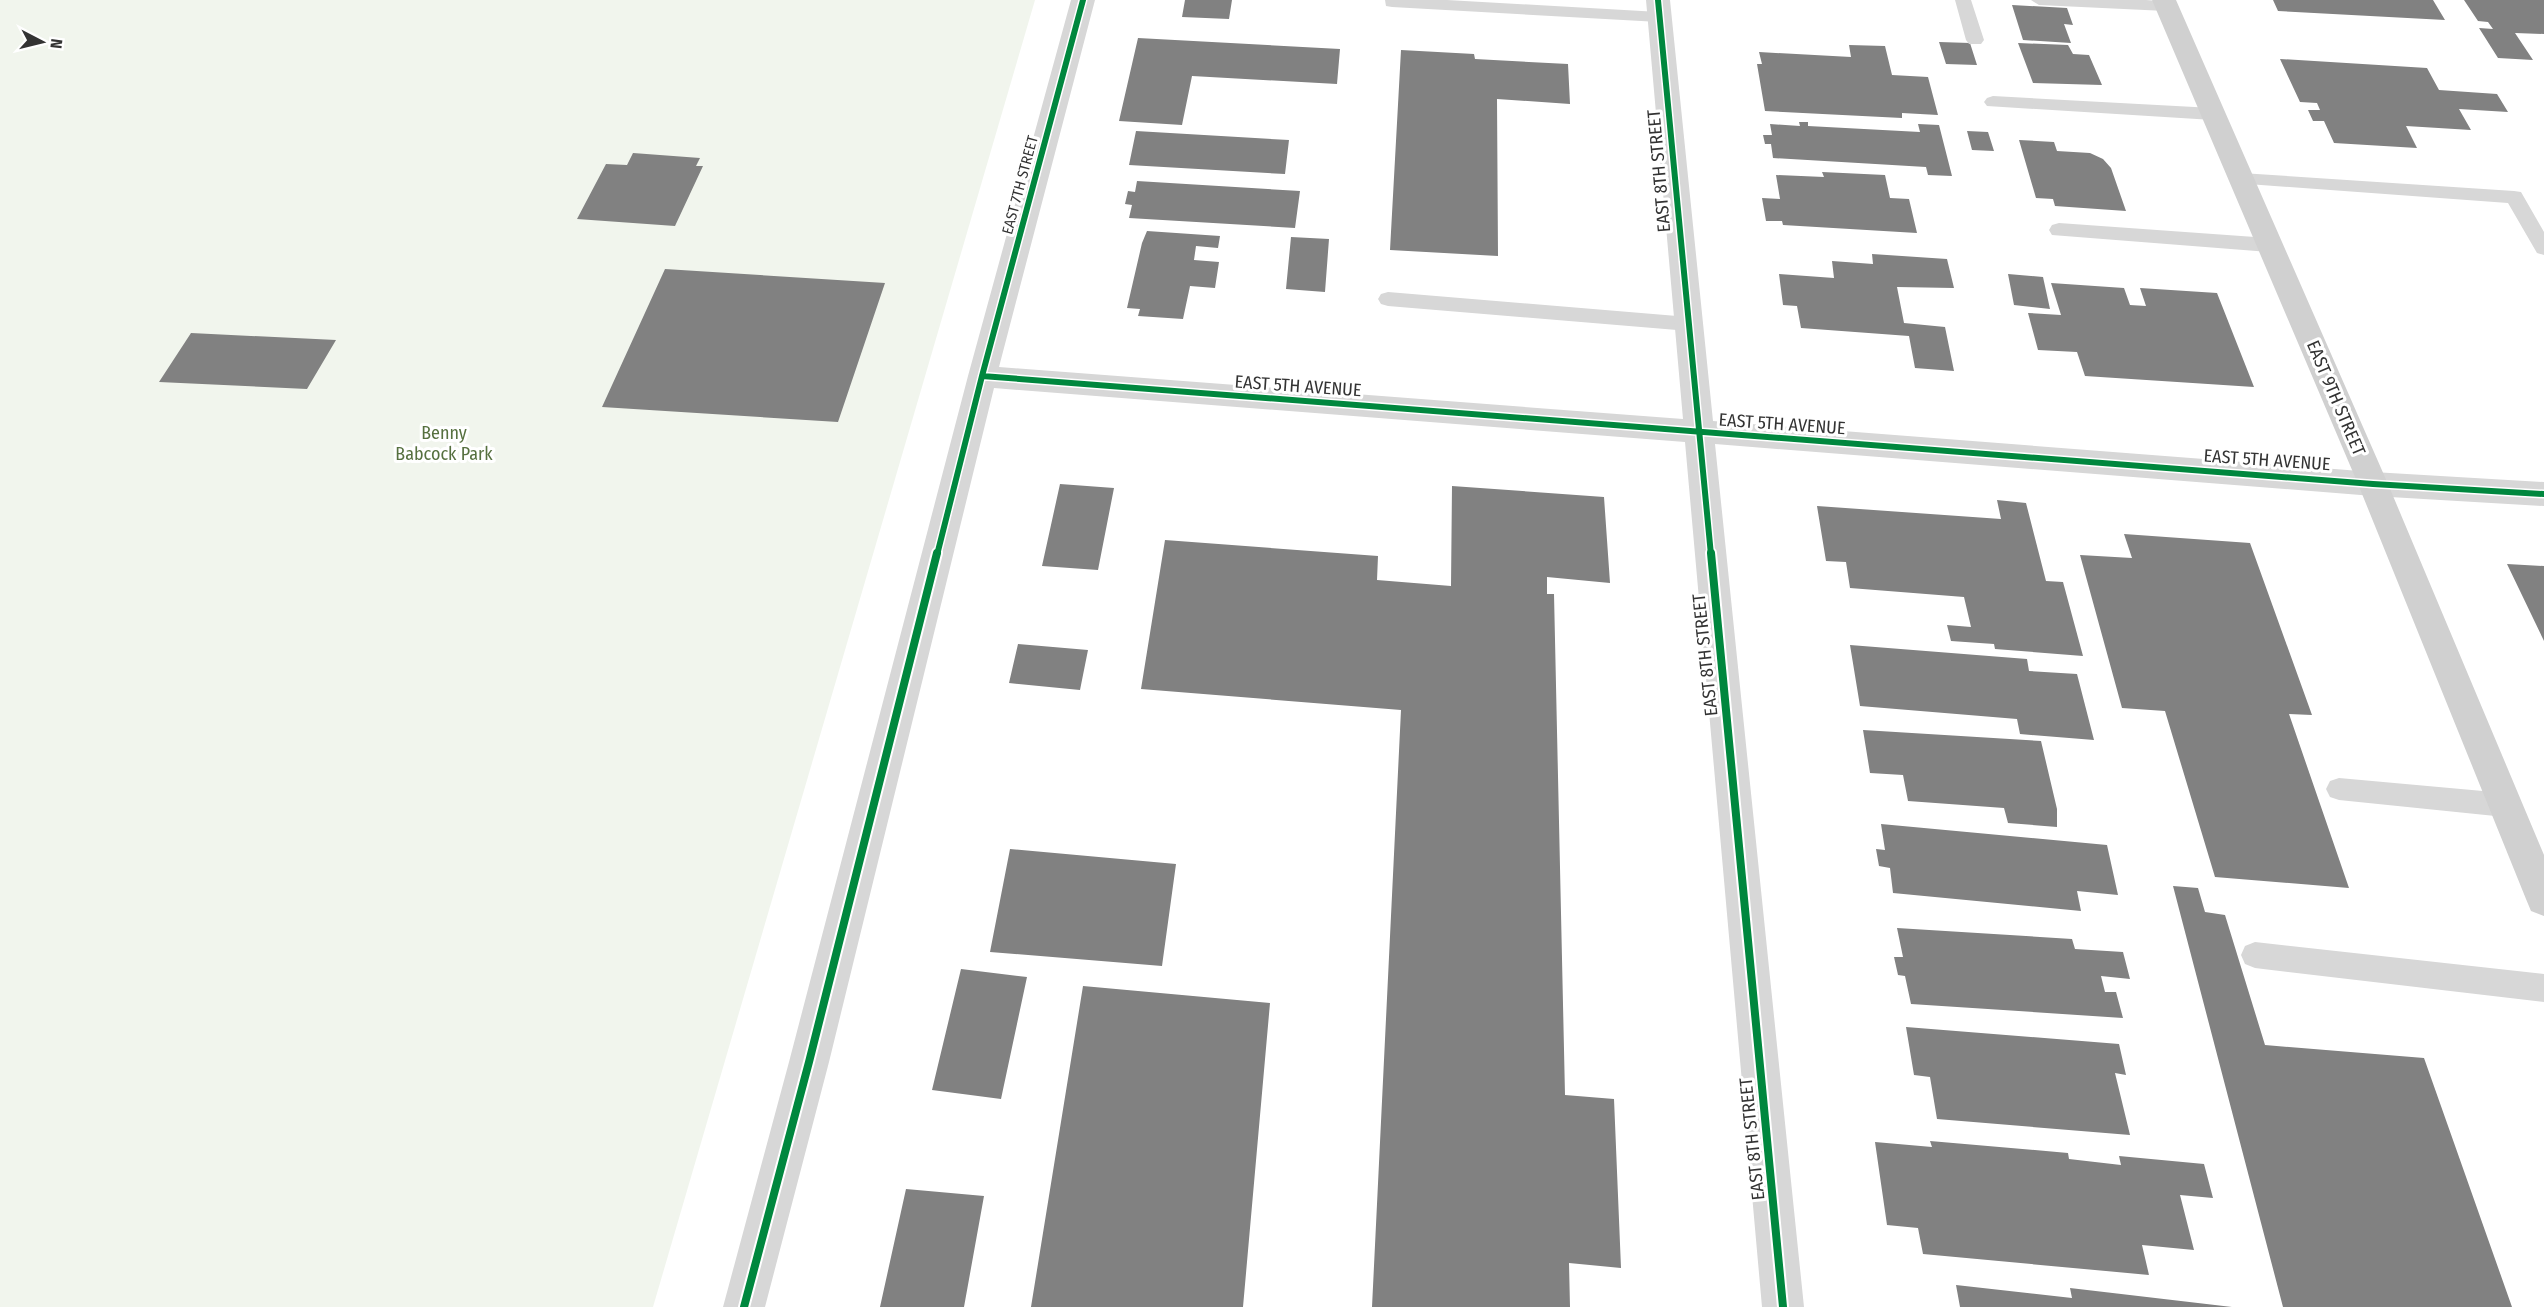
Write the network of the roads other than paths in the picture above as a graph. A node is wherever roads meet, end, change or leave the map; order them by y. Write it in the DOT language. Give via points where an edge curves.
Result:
graph roads {
  1 [pos="1083,0"];
  2 [pos="1963,0"];
  3 [pos="2039,0"];
  4 [pos="1392,2"];
  5 [pos="2165,3"];
  6 [pos="1659,9"];
  7 [pos="1975,40"];
  8 [pos="1993,102"];
  9 [pos="2213,114"];
  10 [pos="2241,179"];
  11 [pos="2059,230"];
  12 [pos="2269,245"];
  13 [pos="2544,248"];
  14 [pos="1388,300"];
  15 [pos="1689,324"];
  16 [pos="982,376"];
  17 [pos="1699,433"];
  18 [pos="2373,483"];
  19 [pos="2544,494"];
  20 [pos="2339,789"];
  21 [pos="2505,805"];
  22 [pos="2544,899"];
  23 [pos="2255,955"];
  24 [pos="2544,988"];
  25 [pos="744,1307"];
  26 [pos="1783,1307"];
  1 -- 16 [label="street, EAST 7TH STREET"];
  2 -- 7 [label="lane"];
  3 -- 5 [label="lane"];
  4 -- 6 [label="lane"];
  5 -- 9 [label="main road, EAST 9TH STREET"];
  6 -- 15 [label="street, EAST 8TH STREET"];
  8 -- 9 [label="lane"];
  9 -- 10 [label="main road, EAST 9TH STREET"];
  10 -- 12 [label="main road, EAST 9TH STREET"];
  10 -- 13 [label="lane" via="2514,197"];
  11 -- 12 [label="lane"];
  12 -- 18 [label="main road, EAST 9TH STREET"];
  14 -- 15 [label="lane"];
  15 -- 17 [label="street, EAST 8TH STREET"];
  16 -- 17 [label="street, EAST 5TH AVENUE"];
  16 -- 25 [label="street, EAST 7TH STREET"];
  17 -- 18 [label="street, EAST 5TH AVENUE"];
  17 -- 26 [label="street, EAST 8TH STREET"];
  18 -- 19 [label="street, EAST 5TH AVENUE"];
  18 -- 21 [label="main road, EAST 9TH STREET"];
  20 -- 21 [label="lane"];
  21 -- 22 [label="main road, EAST 9TH STREET"];
  23 -- 24 [label="lane"];
}
